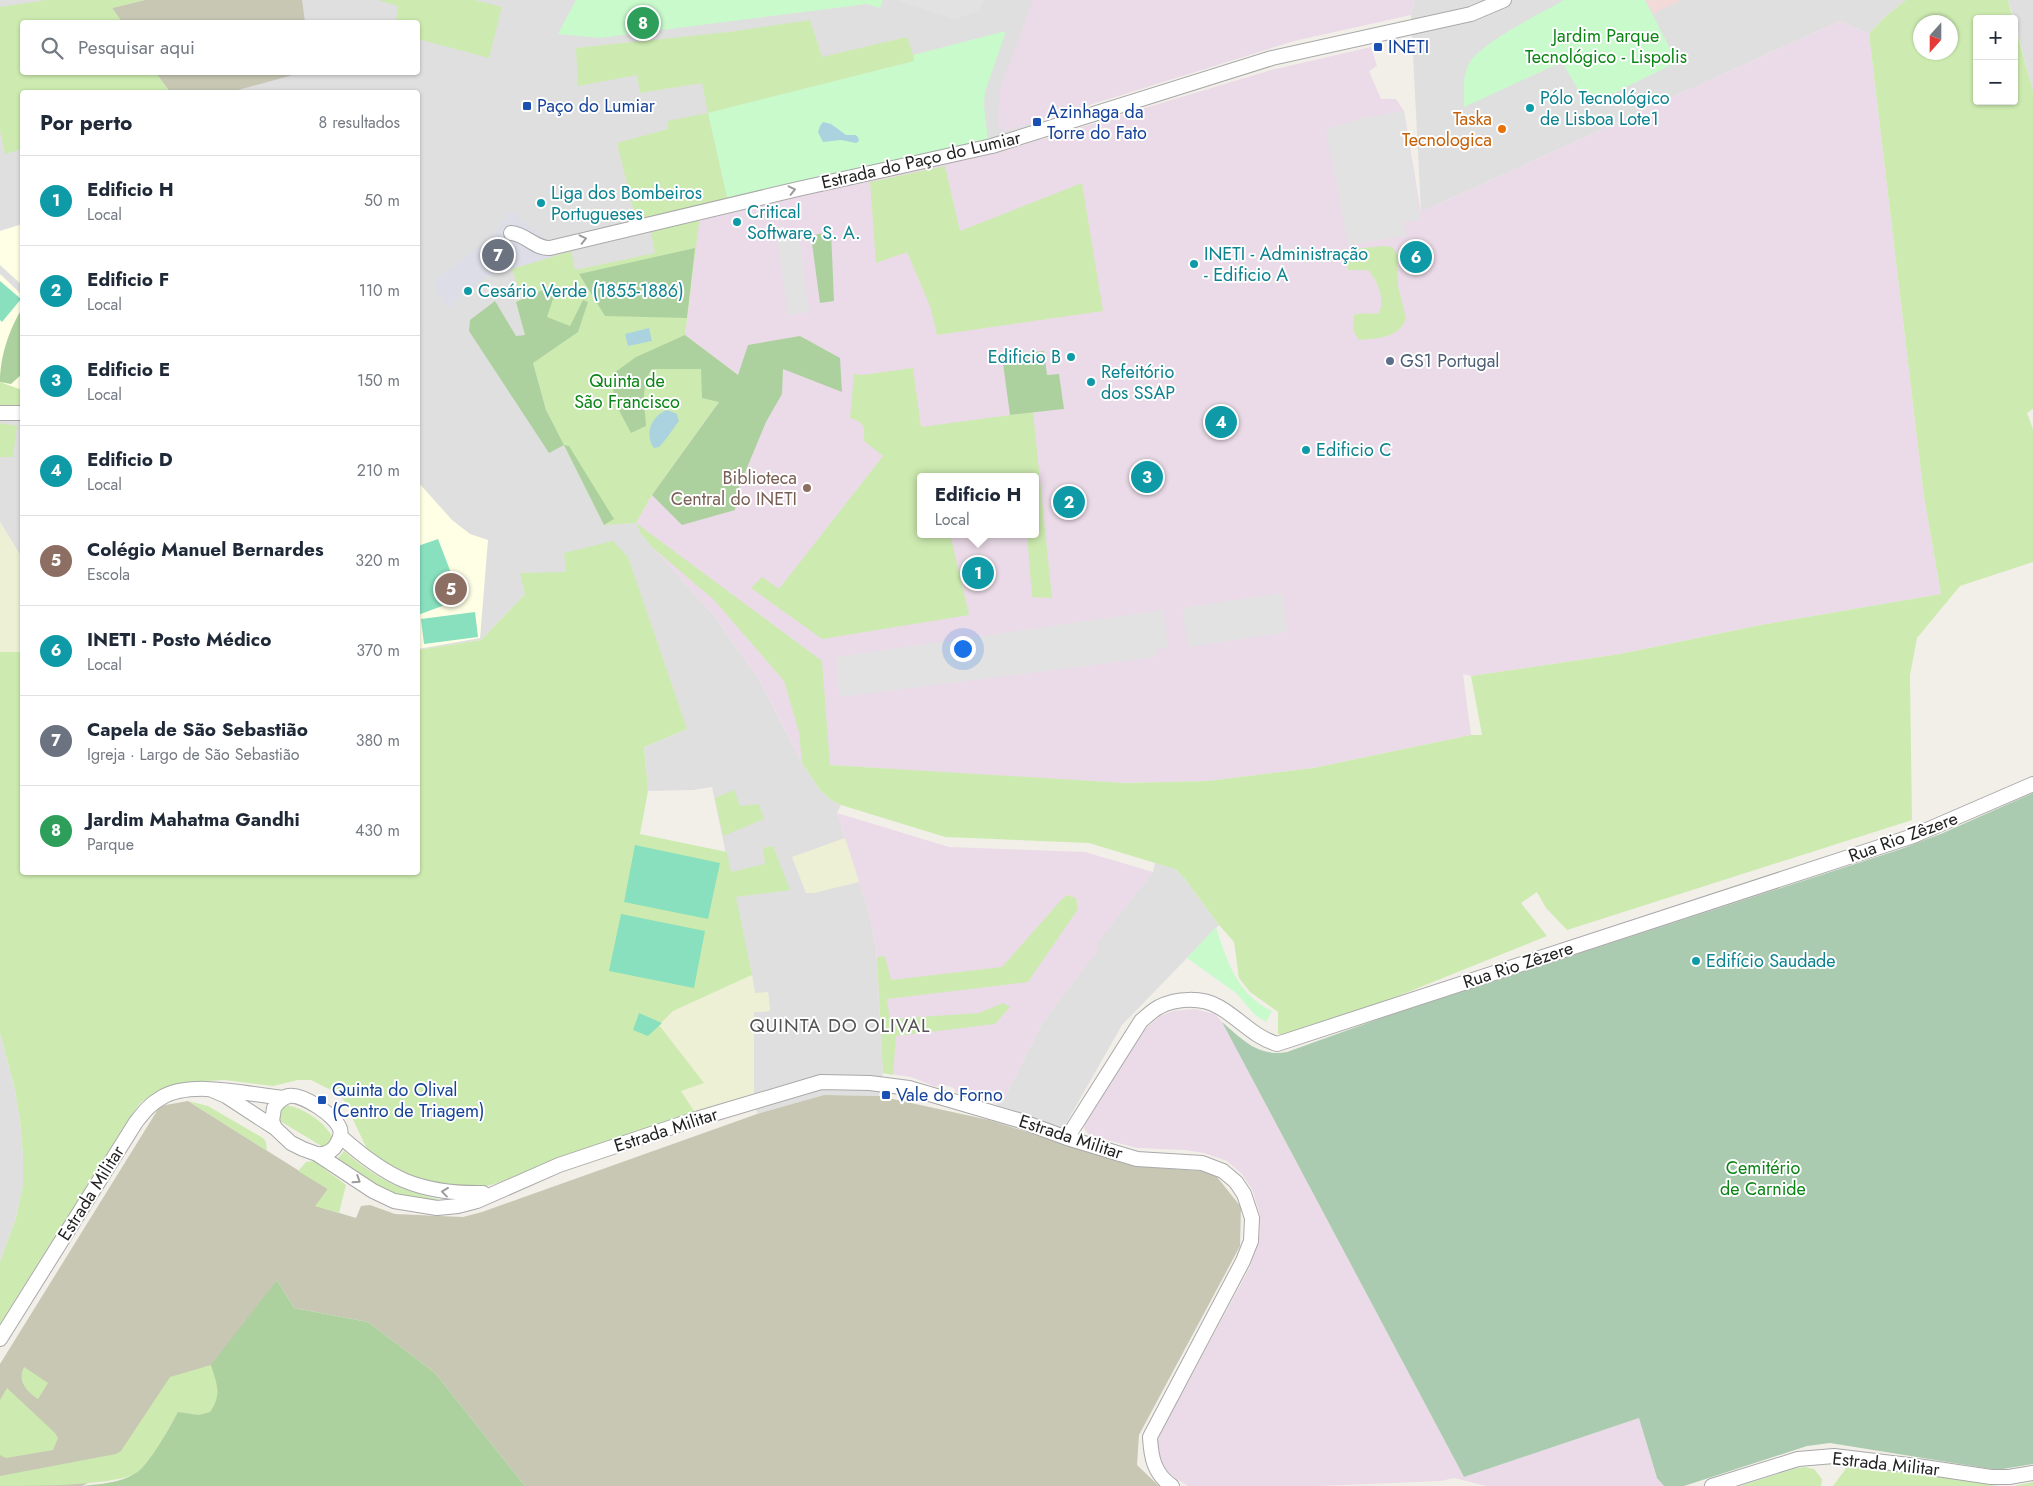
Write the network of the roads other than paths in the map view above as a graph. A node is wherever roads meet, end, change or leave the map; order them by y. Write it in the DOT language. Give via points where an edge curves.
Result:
graph roads {
  1 [pos="1504,0"];
  2 [pos="511,233"];
  3 [pos="0,413"];
  4 [pos="19,413"];
  5 [pos="2033,784"];
  6 [pos="212,1090"];
  7 [pos="284,1098"];
  8 [pos="275,1128"];
  9 [pos="340,1136"];
  10 [pos="1068,1138"];
  11 [pos="317,1154"];
  12 [pos="494,1193"];
  13 [pos="0,1339"];
  14 [pos="2033,1473"];
  15 [pos="1172,1486"];
  16 [pos="1712,1486"];
  2 -- 1 [label="street, Estrada do Paço do Lumiar, one-way" via="521,235 540,247 550,248 992,146 1272,58 1471,14"];
  3 -- 4 [label="street"];
  5 -- 10 [label="street, Rua Rio Zêzere" via="1913,836 1277,1044 1262,1039 1218,1006 1194,1000 1159,1007 1141,1020"];
  6 -- 7 [label="street, Estrada Militar"];
  6 -- 8 [label="street, Estrada Militar"];
  6 -- 13 [label="street, Estrada Militar" via="181,1090 163,1096 148,1107"];
  7 -- 8 [label="street" via="274,1108 272,1121"];
  7 -- 9 [label="street, Estrada Militar" via="297,1097 318,1107 337,1123"];
  8 -- 11 [label="street, Estrada Militar" via="291,1143"];
  9 -- 11 [label="street" via="328,1153"];
  12 -- 9 [label="street, Estrada Militar, one-way" via="460,1194 429,1190 398,1179"];
  10 -- 12 [label="street, Estrada Militar" via="909,1088 821,1082 675,1126 559,1166"];
  10 -- 15 [label="street, Estrada Militar" via="1137,1159 1202,1163 1223,1172 1244,1194 1252,1218 1251,1241 1243,1261 1150,1437 1151,1457 1163,1480"];
  11 -- 12 [label="street, Estrada Militar, one-way" via="394,1201 437,1208 458,1206"];
  14 -- 16 [label="street, Estrada Militar" via="1991,1477 1834,1456 1798,1459"];
}
